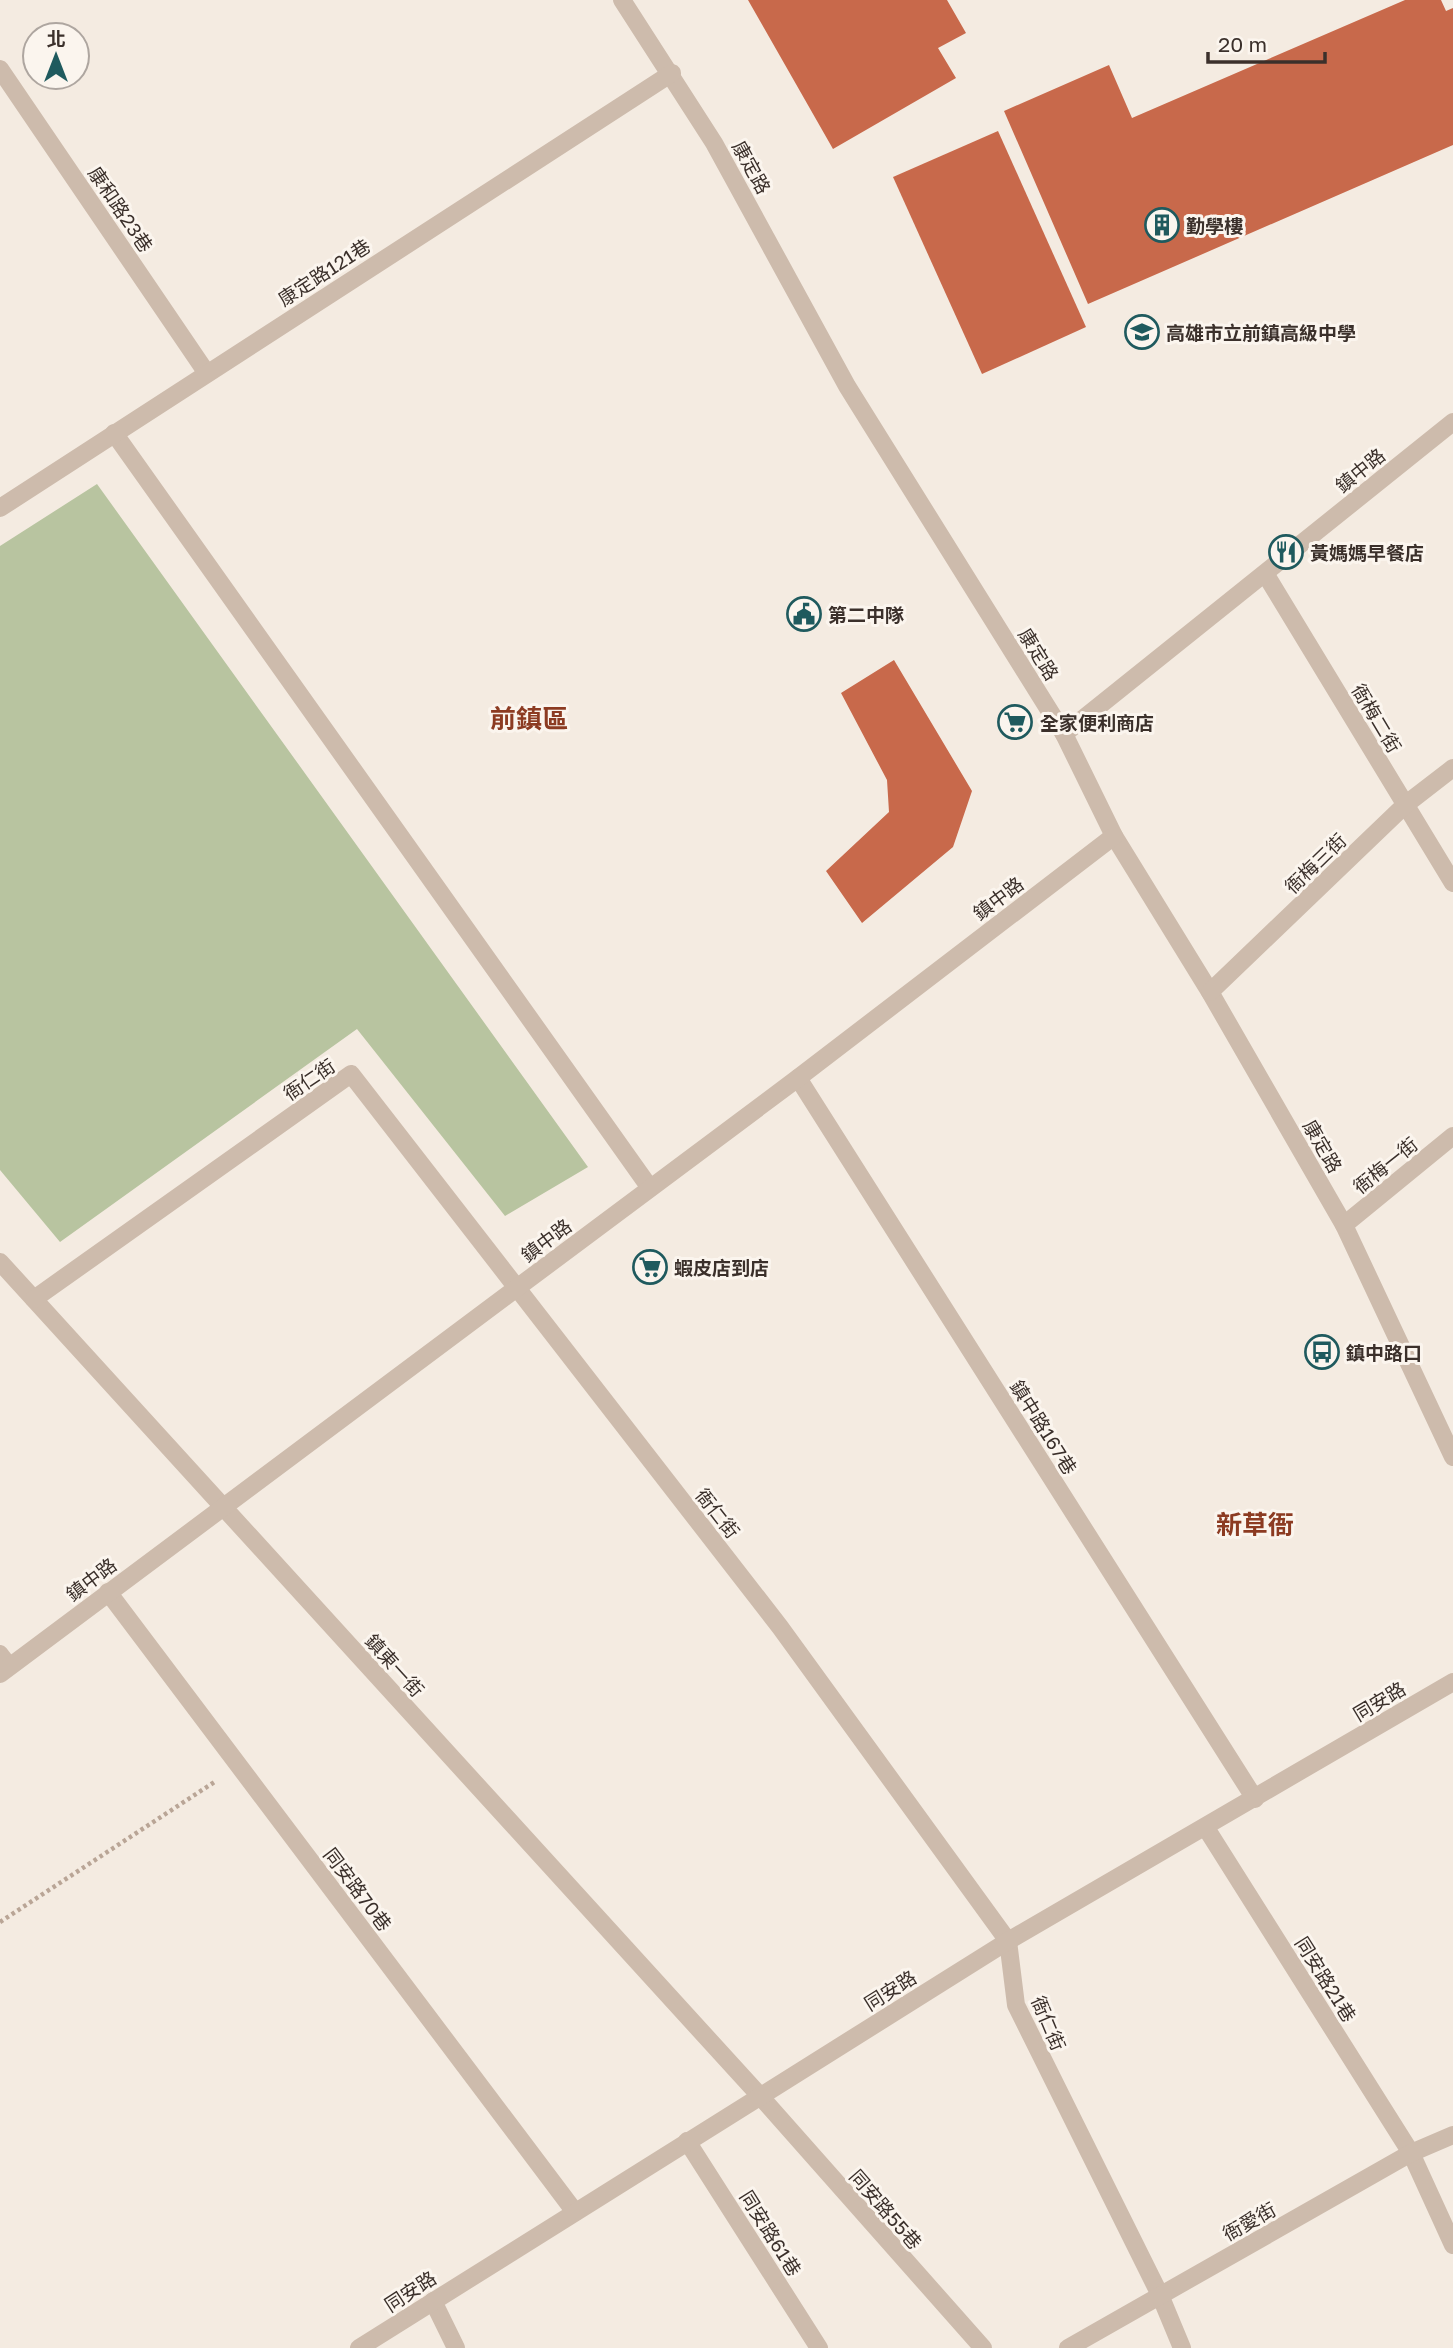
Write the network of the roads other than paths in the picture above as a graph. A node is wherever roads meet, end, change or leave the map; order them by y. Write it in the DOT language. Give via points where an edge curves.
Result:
graph roads {
  1 [pos="622,0"];
  2 [pos="0,69"];
  3 [pos="672,73"];
  4 [pos="206,372"];
  5 [pos="1453,422"];
  6 [pos="114,433"];
  7 [pos="0,508"];
  8 [pos="1266,575"];
  9 [pos="1064,734"];
  10 [pos="1453,768"];
  11 [pos="1405,805"];
  12 [pos="1114,836"];
  13 [pos="1453,883"];
  14 [pos="1210,992"];
  15 [pos="797,1078"];
  16 [pos="1453,1136"];
  17 [pos="650,1188"];
  18 [pos="1344,1225"];
  19 [pos="0,1262"];
  20 [pos="517,1288"];
  21 [pos="34,1299"];
  22 [pos="1453,1455"];
  23 [pos="224,1508"];
  24 [pos="108,1592"];
  25 [pos="4,1664"];
  26 [pos="1453,1682"];
  27 [pos="1255,1799"];
  28 [pos="1206,1828"];
  29 [pos="1008,1941"];
  30 [pos="760,2096"];
  31 [pos="1453,2135"];
  32 [pos="687,2141"];
  33 [pos="1411,2154"];
  34 [pos="575,2211"];
  35 [pos="1453,2245"];
  36 [pos="1160,2295"];
  37 [pos="433,2301"];
  38 [pos="359,2348"];
  39 [pos="456,2348"];
  40 [pos="819,2348"];
  41 [pos="983,2348"];
  42 [pos="1068,2348"];
  43 [pos="1182,2348"];
  1 -- 3 [label="street, 康定路"];
  2 -- 4 [label="street, 康和路23巷"];
  3 -- 4 [label="street, 康定路121巷"];
  3 -- 9 [label="street, 康定路" via="847,386"];
  4 -- 6 [label="street, 康定路121巷"];
  5 -- 8 [label="street, 鎮中路"];
  6 -- 7 [label="street, 康定路121巷"];
  6 -- 17 [label="street"];
  8 -- 9 [label="street, 鎮中路"];
  8 -- 11 [label="street, 衙梅二街"];
  9 -- 12 [label="street, 康定路"];
  10 -- 11 [label="street, 衙梅三街"];
  11 -- 13 [label="street, 衙梅二街"];
  11 -- 14 [label="street, 衙梅三街"];
  12 -- 14 [label="street, 康定路"];
  12 -- 15 [label="street, 鎮中路"];
  14 -- 18 [label="street, 康定路"];
  15 -- 17 [label="street, 鎮中路"];
  15 -- 27 [label="street, 鎮中路167巷"];
  16 -- 18 [label="street, 衙梅一街"];
  17 -- 20 [label="street, 鎮中路"];
  18 -- 22 [label="street, 康定路"];
  19 -- 21 [label="street, 鎮東一街"];
  20 -- 21 [label="street, 衙仁街" via="351,1074"];
  20 -- 23 [label="street, 鎮中路"];
  20 -- 29 [label="street, 衙仁街" via="780,1627"];
  21 -- 23 [label="street, 鎮東一街"];
  23 -- 24 [label="street, 鎮中路"];
  23 -- 30 [label="street, 鎮東一街"];
  24 -- 25 [label="street, 鎮中路"];
  24 -- 34 [label="street, 同安路70巷"];
  26 -- 27 [label="street, 同安路"];
  27 -- 28 [label="street, 同安路"];
  28 -- 29 [label="street, 同安路"];
  28 -- 33 [label="street, 同安路21巷"];
  29 -- 30 [label="street, 同安路"];
  29 -- 36 [label="street, 衙仁街" via="1016,2005"];
  30 -- 32 [label="street, 同安路"];
  30 -- 41 [label="street, 同安路55巷"];
  31 -- 33 [label="street, 衙愛街"];
  32 -- 34 [label="street, 同安路"];
  32 -- 40 [label="street, 同安路61巷"];
  33 -- 35 [label="street, 同安路21巷"];
  33 -- 36 [label="street, 衙愛街"];
  34 -- 37 [label="street, 同安路"];
  36 -- 42 [label="street, 衙愛街"];
  36 -- 43 [label="street, 衙仁街"];
  37 -- 38 [label="street, 同安路"];
  37 -- 39 [label="street"];
}
